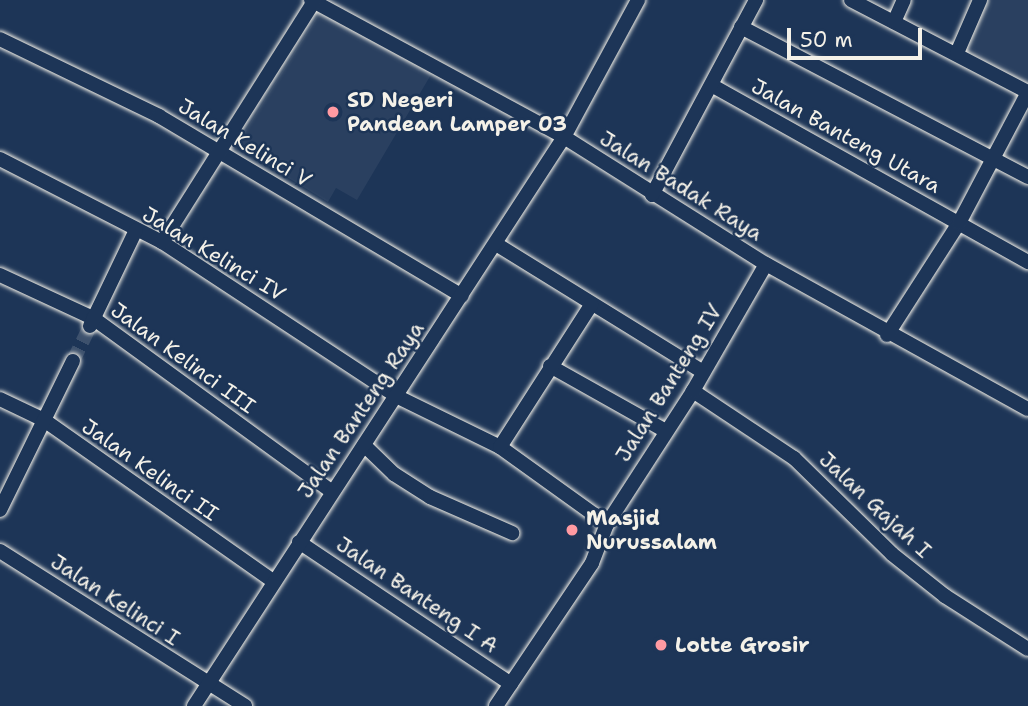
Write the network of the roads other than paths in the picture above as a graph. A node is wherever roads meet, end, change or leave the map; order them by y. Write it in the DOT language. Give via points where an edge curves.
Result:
graph roads {
  1 [pos="638,0"];
  2 [pos="756,0"];
  3 [pos="851,0"];
  4 [pos="904,0"];
  5 [pos="980,0"];
  6 [pos="313,1"];
  7 [pos="894,22"];
  8 [pos="741,27"];
  9 [pos="0,39"];
  10 [pos="957,53"];
  11 [pos="713,86"];
  12 [pos="1028,92"];
  13 [pos="564,137"];
  14 [pos="216,151"];
  15 [pos="0,159"];
  16 [pos="994,159"];
  17 [pos="1028,177"];
  18 [pos="652,195"];
  19 [pos="959,223"];
  20 [pos="136,230"];
  21 [pos="162,242"];
  22 [pos="496,244"];
  23 [pos="1028,262"];
  24 [pos="766,264"];
  25 [pos="0,275"];
  26 [pos="461,296"];
  27 [pos="591,305"];
  28 [pos="91,322"];
  29 [pos="887,335"];
  30 [pos="74,361"];
  31 [pos="550,366"];
  32 [pos="703,372"];
  33 [pos="693,391"];
  34 [pos="398,397"];
  35 [pos="0,399"];
  36 [pos="1028,409"];
  37 [pos="44,421"];
  38 [pos="666,431"];
  39 [pos="365,445"];
  40 [pos="500,447"];
  41 [pos="331,492"];
  42 [pos="0,510"];
  43 [pos="607,524"];
  44 [pos="512,533"];
  45 [pos="299,542"];
  46 [pos="0,551"];
  47 [pos="272,580"];
  48 [pos="1028,649"];
  49 [pos="208,682"];
  50 [pos="511,684"];
  51 [pos="194,706"];
  52 [pos="245,706"];
  53 [pos="496,706"];
  1 -- 13 [label="street, Jalan Banteng Raya"];
  2 -- 8 [label="street"];
  3 -- 7 [label="street"];
  4 -- 7 [label="street"];
  5 -- 10 [label="street"];
  6 -- 13 [label="street, Jalan Badak Raya"];
  6 -- 14 [label="street"];
  7 -- 10 [label="street"];
  8 -- 11 [label="street"];
  8 -- 16 [label="street"];
  9 -- 14 [label="street, Jalan Kelinci V" via="159,117"];
  10 -- 12 [label="street"];
  11 -- 18 [label="street"];
  11 -- 19 [label="street, Jalan Banteng Utara"];
  12 -- 16 [label="street"];
  13 -- 18 [label="street, Jalan Badak Raya"];
  13 -- 22 [label="street, Jalan Banteng Raya"];
  14 -- 21 [label="street"];
  14 -- 26 [label="street, Jalan Kelinci V"];
  15 -- 20 [label="street, Jalan Kelinci IV"];
  16 -- 17 [label="street"];
  16 -- 19 [label="street"];
  18 -- 24 [label="street, Jalan Badak Raya"];
  19 -- 23 [label="street, Jalan Banteng Utara"];
  19 -- 29 [label="street"];
  20 -- 21 [label="street, Jalan Kelinci IV"];
  20 -- 28 [label="street"];
  21 -- 34 [label="street, Jalan Kelinci IV"];
  22 -- 26 [label="street, Jalan Banteng Raya"];
  22 -- 27 [label="street"];
  24 -- 29 [label="street, Jalan Badak Raya"];
  24 -- 32 [label="street, Jalan Banteng IV"];
  25 -- 28 [label="street, Jalan Kelinci III"];
  26 -- 34 [label="street, Jalan Banteng Raya"];
  27 -- 31 [label="street"];
  27 -- 32 [label="street"];
  28 -- 41 [label="street, Jalan Kelinci III"];
  29 -- 36 [label="street, Jalan Badak Raya"];
  30 -- 37 [label="street"];
  31 -- 38 [label="street"];
  31 -- 40 [label="street"];
  32 -- 33 [label="street, Jalan Banteng IV"];
  33 -- 38 [label="street, Jalan Banteng IV"];
  33 -- 48 [label="street, Jalan Gajah I" via="794,458 892,554 945,596"];
  34 -- 39 [label="street, Jalan Banteng Raya"];
  34 -- 40 [label="street, Jalan Kelinci IV"];
  35 -- 37 [label="street, Jalan Kelinci II"];
  37 -- 42 [label="street"];
  37 -- 47 [label="street, Jalan Kelinci II"];
  38 -- 43 [label="street, Jalan Banteng IV"];
  39 -- 41 [label="street, Jalan Banteng Raya"];
  39 -- 44 [label="street" via="394,474 430,497"];
  40 -- 43 [label="street, Jalan Kelinci IV"];
  41 -- 45 [label="street, Jalan Banteng Raya"];
  43 -- 50 [label="street, Jalan Banteng IV" via="592,563"];
  45 -- 47 [label="street, Jalan Banteng Raya"];
  45 -- 50 [label="street, Jalan Banteng I A"];
  46 -- 49 [label="street, Jalan Kelinci I"];
  47 -- 49 [label="street, Jalan Banteng Raya"];
  49 -- 51 [label="street, Jalan Banteng Raya"];
  49 -- 52 [label="street, Jalan Kelinci I"];
  50 -- 53 [label="street, Jalan Banteng IV"];
}
